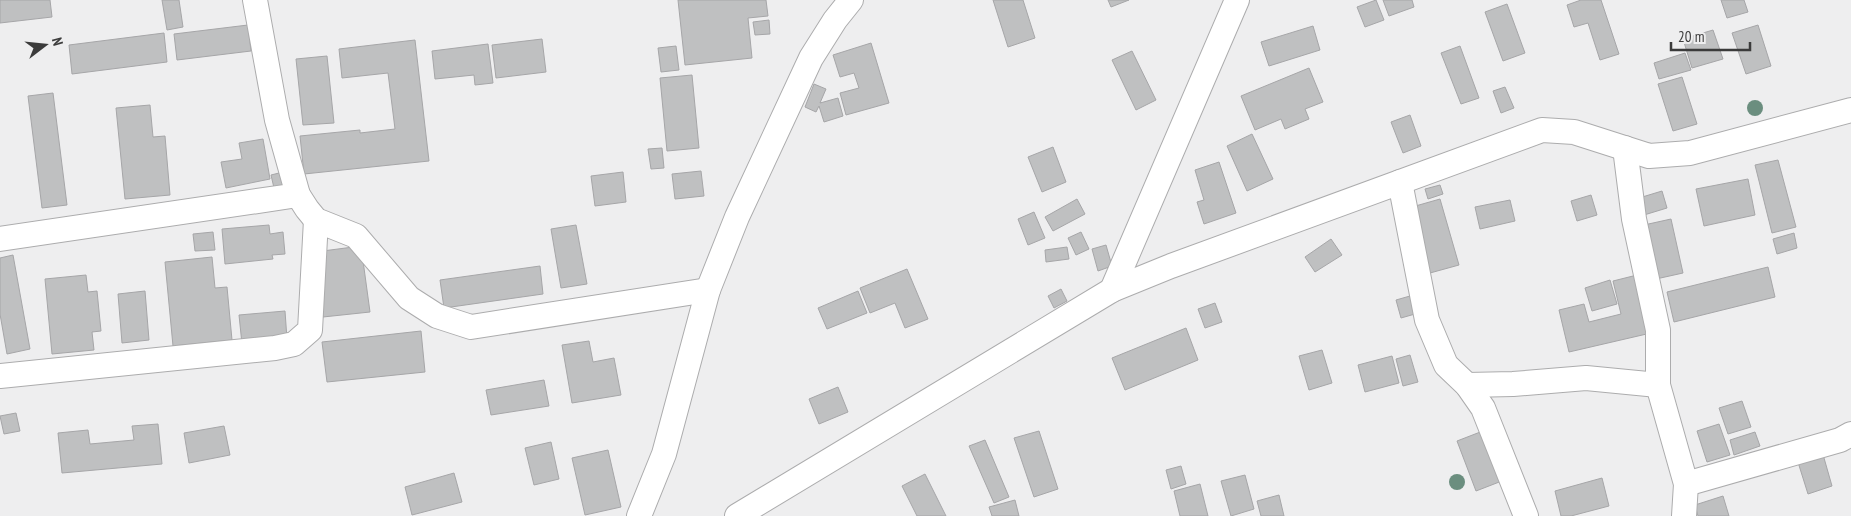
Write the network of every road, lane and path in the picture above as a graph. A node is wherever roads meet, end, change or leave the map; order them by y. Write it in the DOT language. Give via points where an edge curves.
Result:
graph roads {
  1 [pos="255,0"];
  2 [pos="851,0"];
  3 [pos="1237,0"];
  4 [pos="1851,110"];
  5 [pos="1625,148"];
  6 [pos="1400,182"];
  7 [pos="298,195"];
  8 [pos="316,220"];
  9 [pos="0,240"];
  10 [pos="708,290"];
  11 [pos="1112,290"];
  12 [pos="0,376"];
  13 [pos="1467,385"];
  14 [pos="1658,385"];
  15 [pos="1851,434"];
  16 [pos="1686,484"];
  17 [pos="639,516"];
  18 [pos="737,516"];
  19 [pos="1526,516"];
  20 [pos="1684,516"];
  1 -- 7 [label="street" via="277,120"];
  2 -- 10 [label="street" via="811,58 737,217"];
  3 -- 11 [label="street"];
  4 -- 5 [label="street" via="1690,153 1649,156"];
  5 -- 6 [label="street" via="1574,132 1542,130"];
  5 -- 14 [label="street" via="1634,220 1658,330"];
  6 -- 11 [label="street"];
  6 -- 13 [label="street" via="1427,320 1446,365"];
  7 -- 8 [label="street"];
  7 -- 9 [label="street"];
  8 -- 10 [label="street" via="356,236 409,298 437,316 471,327"];
  8 -- 12 [label="street" via="310,330 294,344"];
  10 -- 17 [label="street" via="664,454"];
  11 -- 18 [label="street"];
  13 -- 14 [label="street" via="1586,378"];
  13 -- 19 [label="street" via="1483,408"];
  14 -- 16 [label="street"];
  15 -- 16 [label="street" via="1840,440"];
  16 -- 20 [label="street"];
}
